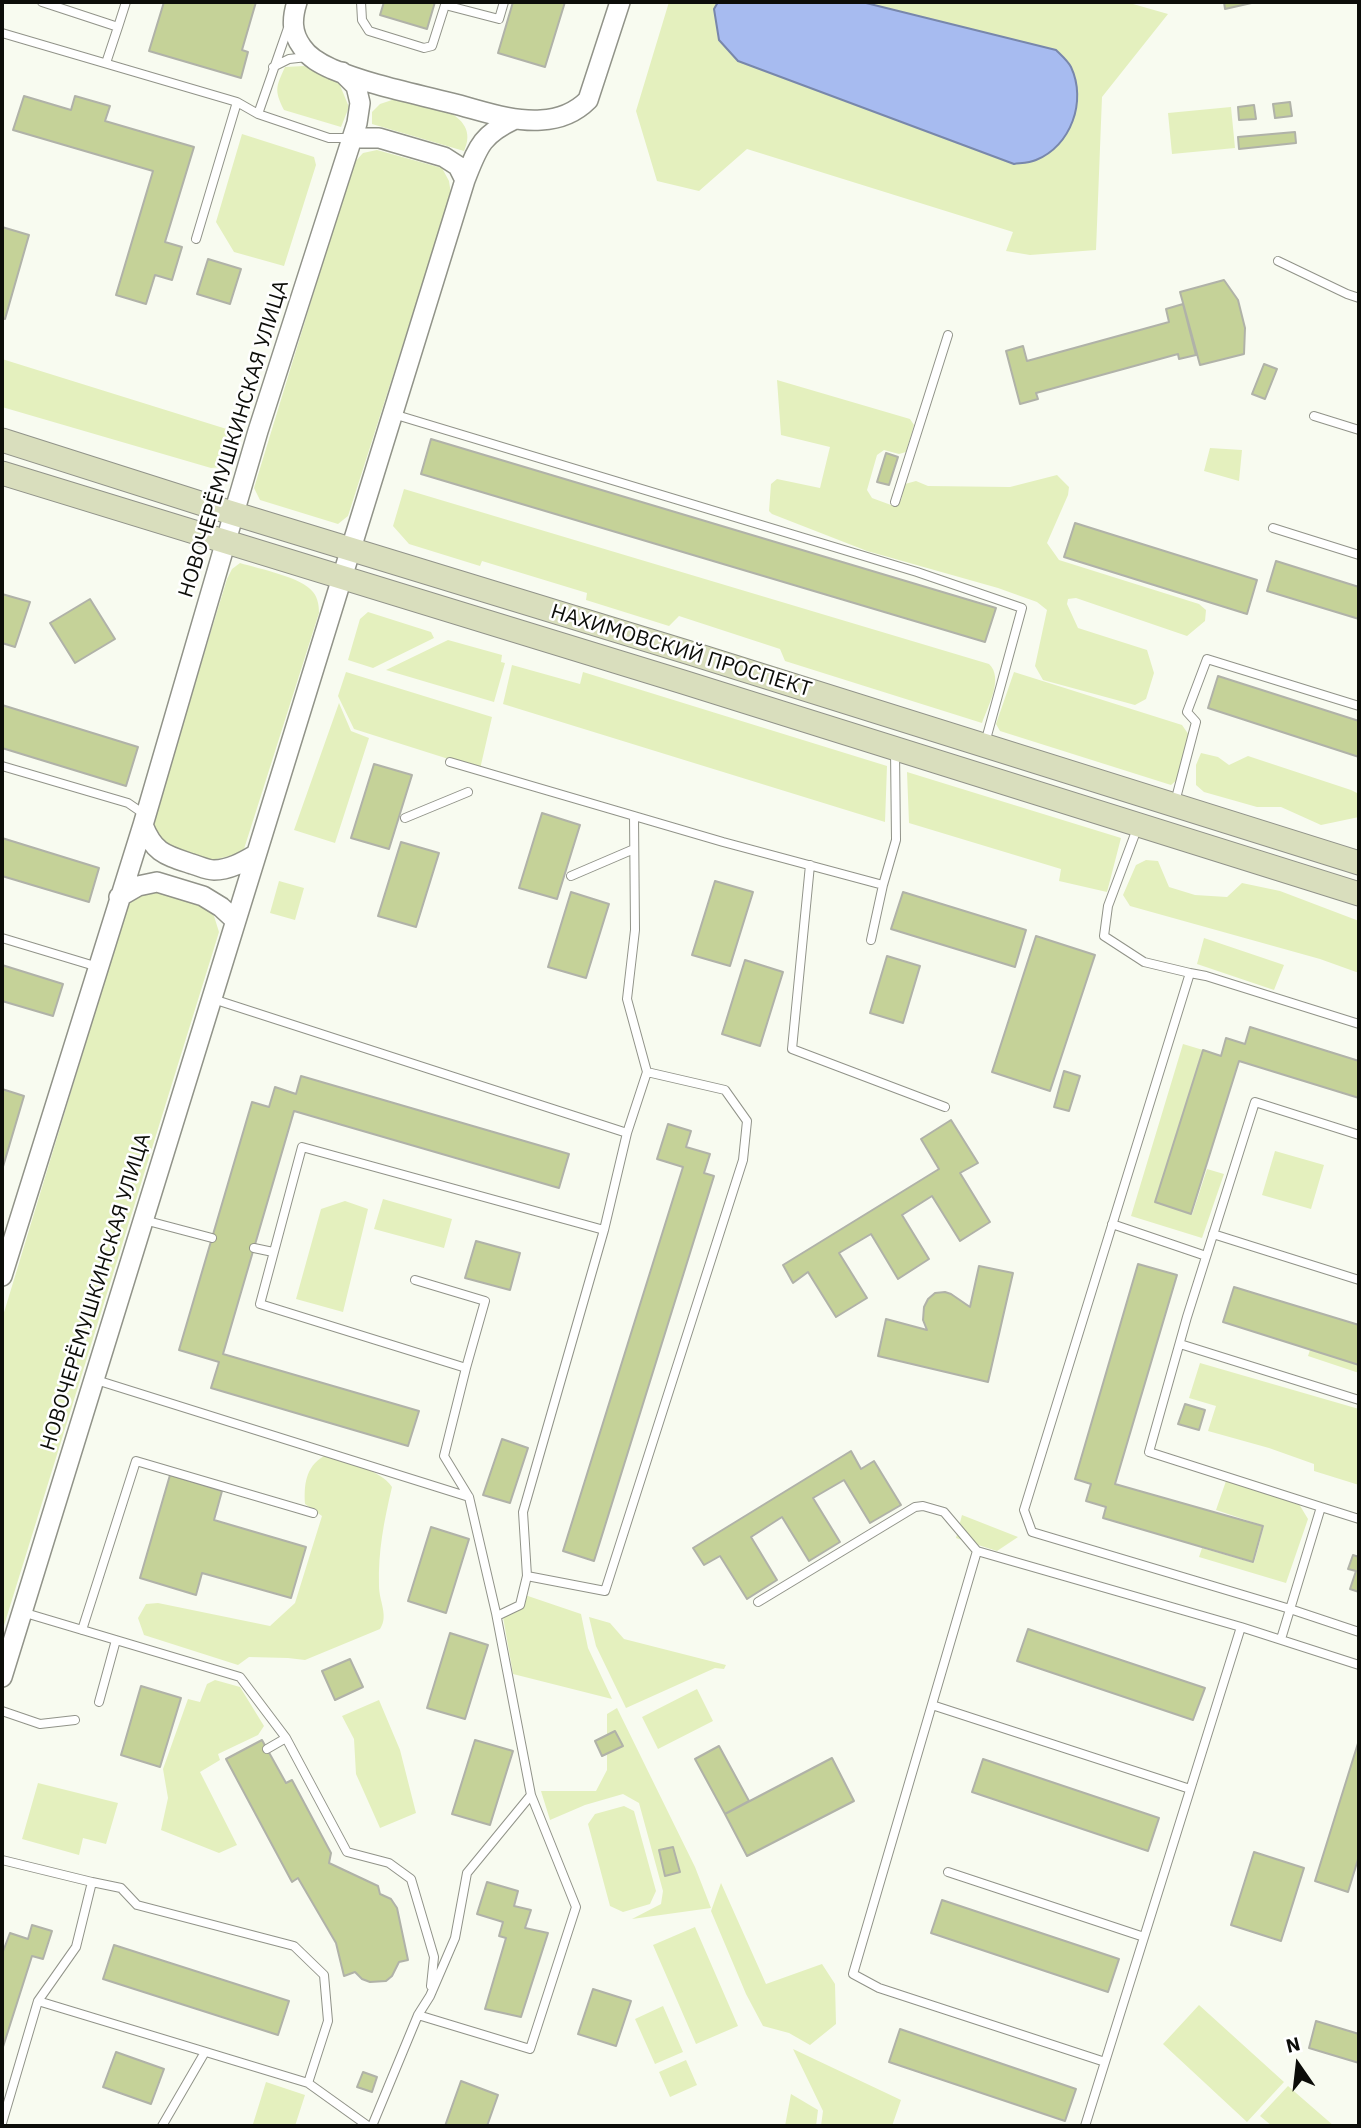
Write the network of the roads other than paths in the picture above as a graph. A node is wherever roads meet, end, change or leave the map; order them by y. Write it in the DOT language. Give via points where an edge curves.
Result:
graph roads {
  1 [pos="42,2"];
  2 [pos="127,2"];
  3 [pos="361,2"];
  4 [pos="504,2"];
  5 [pos="620,2"];
  6 [pos="446,3"];
  7 [pos="294,11"];
  8 [pos="118,27"];
  9 [pos="2,33"];
  10 [pos="311,57"];
  11 [pos="106,63"];
  12 [pos="273,67"];
  13 [pos="342,72"];
  14 [pos="237,103"];
  15 [pos="258,114"];
  16 [pos="515,119"];
  17 [pos="353,138"];
  18 [pos="466,180"];
  19 [pos="196,239"];
  20 [pos="1278,261"];
  21 [pos="1359,298"];
  22 [pos="948,335"];
  23 [pos="393,414"];
  24 [pos="1314,416"];
  25 [pos="1359,430"];
  26 [pos="2,440"];
  27 [pos="2,473"];
  28 [pos="895,502"];
  29 [pos="233,514"];
  30 [pos="1273,528"];
  31 [pos="225,542"];
  32 [pos="350,549"];
  33 [pos="1359,555"];
  34 [pos="341,578"];
  35 [pos="1359,706"];
  36 [pos="985,746"];
  37 [pos="895,748"];
  38 [pos="450,762"];
  39 [pos="2,765"];
  40 [pos="468,792"];
  41 [pos="1174,805"];
  42 [pos="634,816"];
  43 [pos="405,818"];
  44 [pos="144,820"];
  45 [pos="1138,825"];
  46 [pos="634,849"];
  47 [pos="255,855"];
  48 [pos="1359,863"];
  49 [pos="810,865"];
  50 [pos="571,876"];
  51 [pos="883,885"];
  52 [pos="1359,894"];
  53 [pos="119,897"];
  54 [pos="235,920"];
  55 [pos="2,938"];
  56 [pos="872,940"];
  57 [pos="98,967"];
  58 [pos="1190,973"];
  59 [pos="211,998"];
  60 [pos="1359,1024"];
  61 [pos="648,1072"];
  62 [pos="945,1107"];
  63 [pos="628,1133"];
  64 [pos="1359,1135"];
  65 [pos="143,1219"];
  66 [pos="1112,1224"];
  67 [pos="604,1230"];
  68 [pos="1213,1234"];
  69 [pos="212,1238"];
  70 [pos="254,1248"];
  71 [pos="274,1252"];
  72 [pos="1206,1256"];
  73 [pos="3,1267"];
  74 [pos="415,1280"];
  75 [pos="1359,1280"];
  76 [pos="1180,1344"];
  77 [pos="466,1368"];
  78 [pos="93,1379"];
  79 [pos="1359,1400"];
  80 [pos="469,1497"];
  81 [pos="1321,1507"];
  82 [pos="313,1513"];
  83 [pos="1359,1518"];
  84 [pos="977,1551"];
  85 [pos="527,1576"];
  86 [pos="758,1602"];
  87 [pos="1290,1609"];
  88 [pos="22,1612"];
  89 [pos="497,1616"];
  90 [pos="1241,1627"];
  91 [pos="82,1630"];
  92 [pos="1359,1632"];
  93 [pos="1281,1639"];
  94 [pos="117,1640"];
  95 [pos="1359,1665"];
  96 [pos="2,1677"];
  97 [pos="99,1702"];
  98 [pos="932,1705"];
  99 [pos="2,1712"];
  100 [pos="75,1720"];
  101 [pos="286,1738"];
  102 [pos="267,1749"];
  103 [pos="1190,1789"];
  104 [pos="531,1795"];
  105 [pos="2,1860"];
  106 [pos="948,1872"];
  107 [pos="92,1882"];
  108 [pos="1144,1937"];
  109 [pos="430,1996"];
  110 [pos="38,2001"];
  111 [pos="418,2015"];
  112 [pos="205,2052"];
  113 [pos="1105,2062"];
  114 [pos="308,2083"];
  115 [pos="5,2097"];
  116 [pos="2,2123"];
  117 [pos="162,2126"];
  118 [pos="370,2126"];
  119 [pos="1085,2126"];
  1 -- 8 [label="lane"];
  2 -- 8 [label="lane"];
  3 -- 6 [label="lane" via="362,20 369,31 424,48 432,46"];
  4 -- 6 [label="lane" via="499,19"];
  5 -- 16 [label="street" via="589,100 561,117"];
  7 -- 10 [label="street" via="301,46"];
  7 -- 12 [label="lane"];
  8 -- 11 [label="lane"];
  9 -- 11 [label="lane"];
  10 -- 12 [label="lane" via="289,59"];
  10 -- 13 [label="street"];
  11 -- 14 [label="lane"];
  12 -- 15 [label="lane"];
  13 -- 16 [label="street"];
  13 -- 17 [label="street, НОВОЧЕРЁМУШКИНСКАЯ УЛИЦА" via="356,86 360,103"];
  14 -- 15 [label="lane"];
  14 -- 19 [label="lane"];
  15 -- 17 [label="lane" via="329,138"];
  16 -- 18 [label="street, НОВОЧЕРЁМУШКИНСКАЯ УЛИЦА" via="481,143"];
  17 -- 18 [label="street" via="379,138 444,157 458,166"];
  17 -- 29 [label="street, НОВОЧЕРЁМУШКИНСКАЯ УЛИЦА"];
  18 -- 23 [label="street, НОВОЧЕРЁМУШКИНСКАЯ УЛИЦА"];
  20 -- 21 [label="lane"];
  22 -- 28 [label="lane"];
  23 -- 32 [label="street, НОВОЧЕРЁМУШКИНСКАЯ УЛИЦА"];
  23 -- 36 [label="lane" via="1022,608"];
  24 -- 25 [label="lane"];
  26 -- 29 [label="main road, НАХИМОВСКИЙ ПРОСПЕКТ"];
  27 -- 31 [label="main road, НАХИМОВСКИЙ ПРОСПЕКТ"];
  29 -- 31 [label="street, НОВОЧЕРЁМУШКИНСКАЯ УЛИЦА"];
  29 -- 32 [label="main road, НАХИМОВСКИЙ ПРОСПЕКТ"];
  30 -- 33 [label="lane"];
  31 -- 34 [label="main road, НАХИМОВСКИЙ ПРОСПЕКТ"];
  31 -- 44 [label="street, НОВОЧЕРЁМУШКИНСКАЯ УЛИЦА"];
  32 -- 34 [label="street, НОВОЧЕРЁМУШКИНСКАЯ УЛИЦА"];
  32 -- 36 [label="main road, НАХИМОВСКИЙ ПРОСПЕКТ"];
  34 -- 37 [label="main road, НАХИМОВСКИЙ ПРОСПЕКТ"];
  34 -- 47 [label="street, НОВОЧЕРЁМУШКИНСКАЯ УЛИЦА"];
  35 -- 41 [label="lane" via="1207,659 1187,712 1196,722"];
  36 -- 41 [label="main road, НАХИМОВСКИЙ ПРОСПЕКТ"];
  37 -- 45 [label="main road, НАХИМОВСКИЙ ПРОСПЕКТ"];
  37 -- 51 [label="lane" via="897,840"];
  38 -- 42 [label="lane"];
  39 -- 44 [label="lane" via="128,803"];
  40 -- 43 [label="lane"];
  41 -- 48 [label="main road, НАХИМОВСКИЙ ПРОСПЕКТ"];
  42 -- 46 [label="lane"];
  42 -- 49 [label="lane"];
  44 -- 47 [label="street" via="151,843 166,856 211,870 234,866"];
  44 -- 53 [label="street, НОВОЧЕРЁМУШКИНСКАЯ УЛИЦА"];
  45 -- 52 [label="main road, НАХИМОВСКИЙ ПРОСПЕКТ"];
  45 -- 58 [label="lane" via="1108,906 1104,936 1144,962"];
  46 -- 50 [label="lane"];
  46 -- 61 [label="lane" via="635,930 627,999"];
  47 -- 54 [label="street, НОВОЧЕРЁМУШКИНСКАЯ УЛИЦА"];
  49 -- 51 [label="lane"];
  49 -- 62 [label="lane" via="792,1049"];
  51 -- 56 [label="lane"];
  53 -- 54 [label="street" via="157,882 203,896"];
  53 -- 57 [label="street, НОВОЧЕРЁМУШКИНСКАЯ УЛИЦА"];
  54 -- 59 [label="street, НОВОЧЕРЁМУШКИНСКАЯ УЛИЦА"];
  55 -- 57 [label="lane"];
  57 -- 73 [label="street, НОВОЧЕРЁМУШКИНСКАЯ УЛИЦА"];
  58 -- 60 [label="lane"];
  58 -- 66 [label="lane"];
  59 -- 63 [label="lane"];
  59 -- 65 [label="street, НОВОЧЕРЁМУШКИНСКАЯ УЛИЦА"];
  61 -- 63 [label="lane"];
  61 -- 85 [label="lane" via="725,1090 747,1121 743,1160 605,1591"];
  63 -- 67 [label="lane"];
  64 -- 68 [label="lane" via="1255,1102"];
  65 -- 69 [label="lane"];
  65 -- 78 [label="street, НОВОЧЕРЁМУШКИНСКАЯ УЛИЦА"];
  66 -- 72 [label="lane"];
  66 -- 87 [label="lane" via="1024,1510 1032,1532"];
  67 -- 71 [label="lane" via="302,1147"];
  67 -- 85 [label="lane" via="523,1511"];
  68 -- 72 [label="lane"];
  68 -- 75 [label="lane"];
  70 -- 71 [label="lane"];
  71 -- 77 [label="lane" via="260,1304"];
  72 -- 76 [label="lane"];
  74 -- 77 [label="lane" via="485,1301"];
  76 -- 79 [label="lane"];
  76 -- 81 [label="lane" via="1149,1452"];
  77 -- 80 [label="lane" via="443,1456"];
  78 -- 80 [label="lane"];
  78 -- 88 [label="street, НОВОЧЕРЁМУШКИНСКАЯ УЛИЦА"];
  80 -- 89 [label="lane"];
  81 -- 83 [label="lane"];
  81 -- 87 [label="lane"];
  82 -- 91 [label="lane" via="136,1461"];
  84 -- 86 [label="lane" via="944,1512 915,1507"];
  84 -- 90 [label="lane"];
  84 -- 98 [label="lane"];
  85 -- 89 [label="lane" via="520,1605"];
  87 -- 92 [label="lane"];
  87 -- 93 [label="lane"];
  88 -- 91 [label="lane"];
  88 -- 96 [label="street, НОВОЧЕРЁМУШКИНСКАЯ УЛИЦА"];
  89 -- 104 [label="lane"];
  90 -- 93 [label="lane"];
  90 -- 103 [label="lane"];
  91 -- 94 [label="lane"];
  93 -- 95 [label="lane"];
  94 -- 97 [label="lane"];
  94 -- 101 [label="lane" via="240,1677"];
  98 -- 103 [label="lane"];
  98 -- 113 [label="lane" via="853,1974 879,1987"];
  99 -- 100 [label="lane" via="40,1724"];
  101 -- 102 [label="lane"];
  101 -- 109 [label="lane" via="347,1852 389,1863 411,1879 434,1957"];
  103 -- 108 [label="lane"];
  104 -- 109 [label="lane" via="467,1873 455,1938"];
  104 -- 111 [label="lane" via="576,1907 530,2049"];
  105 -- 107 [label="lane"];
  106 -- 108 [label="lane"];
  107 -- 110 [label="lane" via="76,1947"];
  107 -- 114 [label="lane" via="121,1888 137,1905 294,1946 324,1975 328,2021"];
  108 -- 113 [label="lane"];
  109 -- 111 [label="lane"];
  110 -- 112 [label="lane"];
  110 -- 115 [label="lane"];
  111 -- 118 [label="lane"];
  112 -- 114 [label="lane"];
  112 -- 117 [label="lane"];
  113 -- 119 [label="lane"];
  114 -- 118 [label="lane"];
  115 -- 116 [label="lane"];
}
